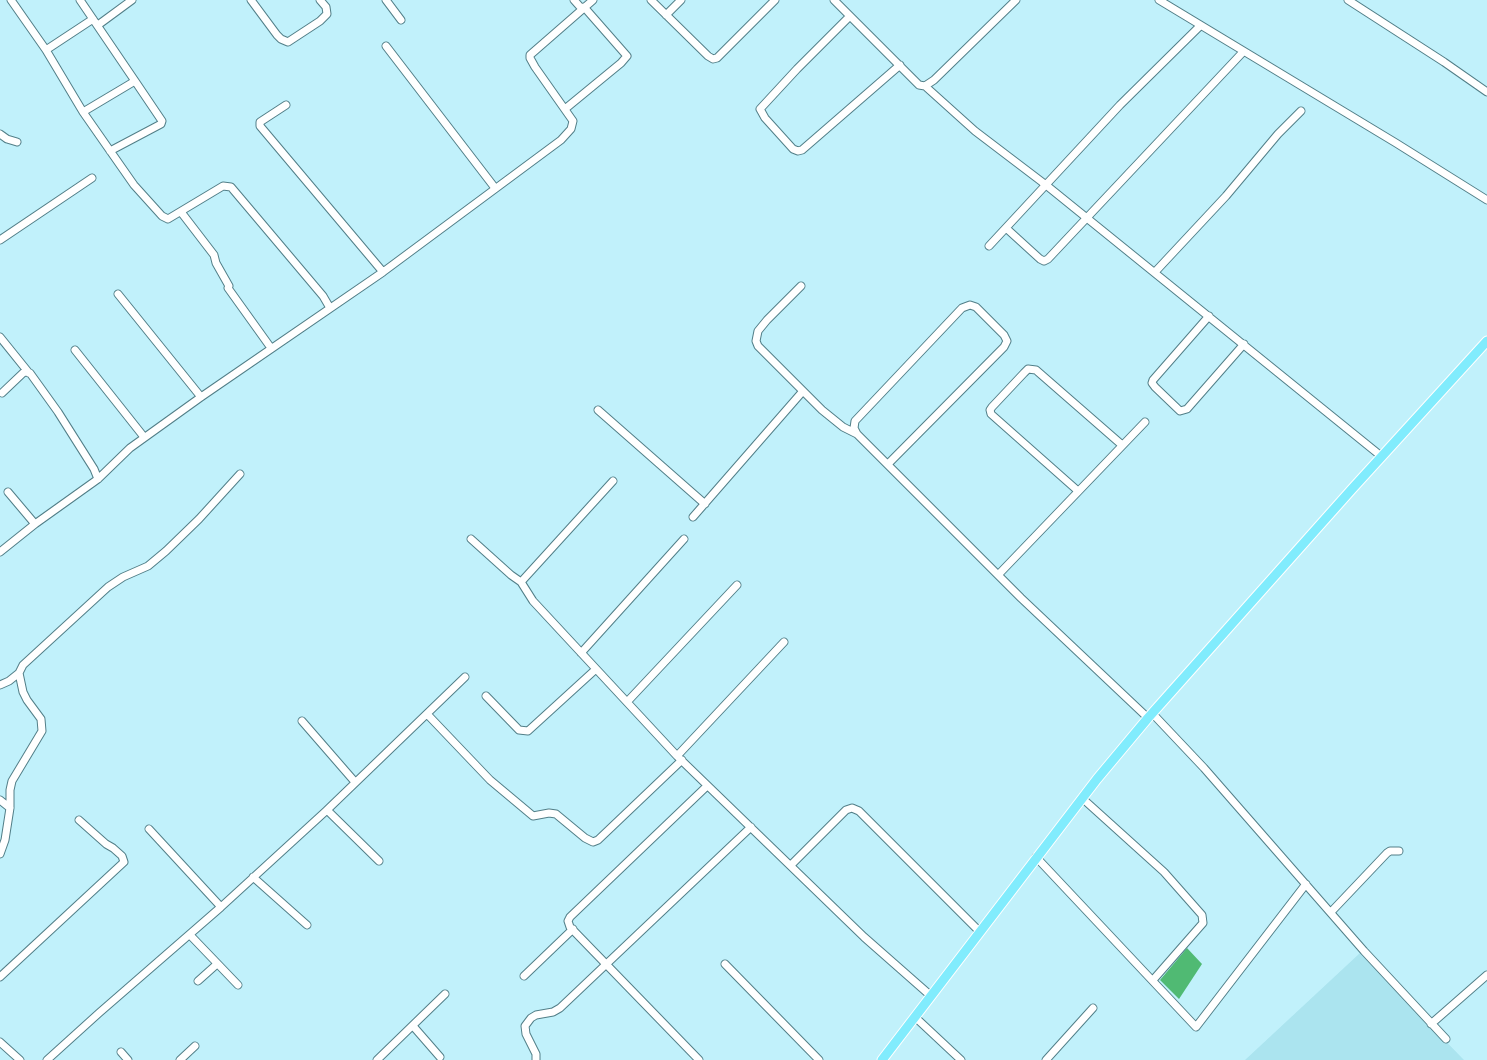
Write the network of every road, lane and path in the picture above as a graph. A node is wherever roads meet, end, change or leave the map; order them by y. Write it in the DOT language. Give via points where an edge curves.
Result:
graph roads {
  1 [pos="11,0"];
  2 [pos="80,0"];
  3 [pos="132,0"];
  4 [pos="251,0"];
  5 [pos="320,0"];
  6 [pos="386,0"];
  7 [pos="574,0"];
  8 [pos="593,0"];
  9 [pos="651,0"];
  10 [pos="681,0"];
  11 [pos="774,0"];
  12 [pos="834,0"];
  13 [pos="1016,0"];
  14 [pos="1158,0"];
  15 [pos="1348,0"];
  16 [pos="583,8"];
  17 [pos="666,15"];
  18 [pos="850,16"];
  19 [pos="93,18"];
  20 [pos="401,20"];
  21 [pos="98,25"];
  22 [pos="1200,26"];
  23 [pos="386,46"];
  24 [pos="46,50"];
  25 [pos="1243,52"];
  26 [pos="900,66"];
  27 [pos="135,82"];
  28 [pos="925,86"];
  29 [pos="1487,92"];
  30 [pos="286,105"];
  31 [pos="565,110"];
  32 [pos="1301,111"];
  33 [pos="82,112"];
  34 [pos="0,134"];
  35 [pos="17,142"];
  36 [pos="110,151"];
  37 [pos="92,178"];
  38 [pos="1046,185"];
  39 [pos="495,188"];
  40 [pos="1487,200"];
  41 [pos="181,212"];
  42 [pos="1088,219"];
  43 [pos="1006,228"];
  44 [pos="0,240"];
  45 [pos="989,246"];
  46 [pos="383,272"];
  47 [pos="1155,272"];
  48 [pos="801,286"];
  49 [pos="118,294"];
  50 [pos="330,308"];
  51 [pos="1209,316"];
  52 [pos="0,336"];
  53 [pos="1487,340"];
  54 [pos="1244,344"];
  55 [pos="271,348"];
  56 [pos="75,350"];
  57 [pos="30,373"];
  58 [pos="803,391"];
  59 [pos="2,393"];
  60 [pos="201,397"];
  61 [pos="598,410"];
  62 [pos="1145,422"];
  63 [pos="857,434"];
  64 [pos="144,437"];
  65 [pos="1122,445"];
  66 [pos="1381,456"];
  67 [pos="888,464"];
  68 [pos="240,474"];
  69 [pos="98,478"];
  70 [pos="612,481"];
  71 [pos="1078,491"];
  72 [pos="8,492"];
  73 [pos="705,504"];
  74 [pos="693,517"];
  75 [pos="35,524"];
  76 [pos="471,539"];
  77 [pos="684,539"];
  78 [pos="0,552"];
  79 [pos="998,575"];
  80 [pos="521,582"];
  81 [pos="737,584"];
  82 [pos="784,642"];
  83 [pos="581,653"];
  84 [pos="596,669"];
  85 [pos="20,673"];
  86 [pos="465,677"];
  87 [pos="0,685"];
  88 [pos="486,696"];
  89 [pos="627,702"];
  90 [pos="427,714"];
  91 [pos="1150,715"];
  92 [pos="302,721"];
  93 [pos="679,758"];
  94 [pos="355,782"];
  95 [pos="707,786"];
  96 [pos="1082,798"];
  97 [pos="0,800"];
  98 [pos="10,808"];
  99 [pos="327,810"];
  100 [pos="79,820"];
  101 [pos="751,827"];
  102 [pos="149,829"];
  103 [pos="1399,851"];
  104 [pos="0,854"];
  105 [pos="1036,857"];
  106 [pos="378,861"];
  107 [pos="791,865"];
  108 [pos="254,877"];
  109 [pos="1306,884"];
  110 [pos="221,907"];
  111 [pos="1331,912"];
  112 [pos="307,925"];
  113 [pos="573,930"];
  114 [pos="980,932"];
  115 [pos="190,935"];
  116 [pos="218,964"];
  117 [pos="607,964"];
  118 [pos="725,964"];
  119 [pos="1487,975"];
  120 [pos="0,976"];
  121 [pos="524,976"];
  122 [pos="1153,980"];
  123 [pos="198,981"];
  124 [pos="238,985"];
  125 [pos="446,994"];
  126 [pos="931,996"];
  127 [pos="1093,1008"];
  128 [pos="915,1017"];
  129 [pos="1431,1024"];
  130 [pos="413,1026"];
  131 [pos="1446,1039"];
  132 [pos="0,1042"];
  133 [pos="195,1046"];
  134 [pos="121,1052"];
  135 [pos="440,1057"];
  136 [pos="20,1060"];
  137 [pos="47,1060"];
  138 [pos="128,1060"];
  139 [pos="180,1060"];
  140 [pos="377,1060"];
  141 [pos="536,1060"];
  142 [pos="699,1060"];
  143 [pos="819,1060"];
  144 [pos="882,1060"];
  145 [pos="961,1060"];
  146 [pos="1046,1060"];
  1 -- 24 [label="street"];
  2 -- 19 [label="street"];
  3 -- 21 [label="street"];
  4 -- 5 [label="street" via="277,35 288,42 327,14"];
  6 -- 20 [label="street"];
  7 -- 16 [label="street"];
  8 -- 16 [label="street"];
  9 -- 17 [label="street"];
  10 -- 17 [label="street"];
  11 -- 17 [label="street" via="715,59"];
  12 -- 18 [label="street"];
  13 -- 28 [label="street"];
  14 -- 22 [label="street"];
  15 -- 29 [label="street"];
  16 -- 31 [label="street" via="530,55"];
  16 -- 31 [label="street" via="627,56"];
  18 -- 26 [label="street"];
  18 -- 26 [label="street" via="761,106 765,118 793,149 802,150"];
  19 -- 21 [label="street"];
  19 -- 24 [label="street"];
  21 -- 27 [label="street"];
  22 -- 25 [label="street"];
  22 -- 38 [label="street"];
  23 -- 39 [label="street"];
  24 -- 33 [label="street"];
  25 -- 40 [label="street"];
  25 -- 42 [label="street"];
  26 -- 28 [label="street" via="919,85"];
  27 -- 33 [label="street"];
  27 -- 36 [label="street" via="162,121"];
  28 -- 38 [label="street" via="975,131"];
  30 -- 46 [label="street" via="260,122 260,126"];
  31 -- 39 [label="street" via="573,124 567,134"];
  32 -- 47 [label="street"];
  33 -- 36 [label="street"];
  34 -- 35 [label="street"];
  36 -- 41 [label="street" via="134,185 165,219"];
  37 -- 44 [label="street"];
  38 -- 42 [label="street"];
  38 -- 43 [label="street"];
  39 -- 46 [label="street"];
  41 -- 50 [label="street" via="223,186 230,187"];
  41 -- 55 [label="street" via="214,255 228,288"];
  42 -- 43 [label="street" via="1044,261"];
  42 -- 47 [label="street"];
  43 -- 45 [label="street"];
  46 -- 50 [label="street"];
  47 -- 51 [label="street"];
  48 -- 58 [label="street" via="758,331 756,341"];
  49 -- 60 [label="street"];
  50 -- 55 [label="street"];
  51 -- 54 [label="street"];
  51 -- 54 [label="street" via="1152,383 1180,411 1187,408"];
  52 -- 57 [label="street"];
  53 -- 66 [label="main road"];
  54 -- 66 [label="street"];
  55 -- 60 [label="street"];
  56 -- 64 [label="street"];
  57 -- 59 [label="street" via="23,373"];
  57 -- 69 [label="street"];
  58 -- 63 [label="street" via="837,422"];
  58 -- 73 [label="street"];
  60 -- 64 [label="street"];
  61 -- 73 [label="street"];
  62 -- 65 [label="street"];
  63 -- 67 [label="street"];
  63 -- 67 [label="street" via="855,421 962,308 976,307 1004,335 1007,341 1004,347"];
  64 -- 69 [label="street"];
  65 -- 71 [label="street"];
  65 -- 71 [label="street" via="1036,370 1028,369 1024,373 990,410"];
  66 -- 91 [label="main road"];
  67 -- 79 [label="street"];
  68 -- 85 [label="street" via="166,551 148,566 108,587 35,653"];
  69 -- 75 [label="street"];
  70 -- 80 [label="street"];
  71 -- 79 [label="street"];
  72 -- 75 [label="street"];
  73 -- 74 [label="street"];
  75 -- 78 [label="street"];
  76 -- 80 [label="street"];
  77 -- 83 [label="street"];
  79 -- 91 [label="street"];
  80 -- 83 [label="street"];
  81 -- 89 [label="street"];
  82 -- 93 [label="street"];
  83 -- 84 [label="street"];
  84 -- 88 [label="street" via="528,731 519,730"];
  84 -- 89 [label="street"];
  85 -- 87 [label="street"];
  85 -- 98 [label="street" via="26,700 41,719 42,731 12,781"];
  86 -- 90 [label="street"];
  89 -- 93 [label="street"];
  90 -- 93 [label="street" via="490,780 532,816 556,814 593,842"];
  90 -- 94 [label="street"];
  91 -- 96 [label="main road"];
  91 -- 109 [label="street" via="1204,768"];
  92 -- 94 [label="street"];
  93 -- 95 [label="street"];
  94 -- 99 [label="street"];
  95 -- 101 [label="street"];
  95 -- 113 [label="street" via="570,916 568,922"];
  96 -- 105 [label="main road"];
  96 -- 122 [label="street" via="1164,872 1202,916 1203,923"];
  97 -- 98 [label="street"];
  98 -- 104 [label="street" via="6,840"];
  99 -- 106 [label="street"];
  99 -- 108 [label="street"];
  100 -- 120 [label="street" via="122,856 124,862"];
  101 -- 107 [label="street"];
  101 -- 117 [label="street"];
  102 -- 110 [label="street"];
  103 -- 111 [label="street" via="1390,851"];
  105 -- 114 [label="main road"];
  105 -- 122 [label="street"];
  107 -- 114 [label="street" via="846,810 852,808 859,811"];
  107 -- 126 [label="street" via="864,937"];
  108 -- 110 [label="street"];
  108 -- 112 [label="street"];
  109 -- 111 [label="street"];
  109 -- 122 [label="street" via="1196,1027"];
  110 -- 115 [label="street"];
  111 -- 129 [label="street"];
  113 -- 117 [label="street"];
  113 -- 121 [label="street"];
  114 -- 126 [label="main road"];
  115 -- 116 [label="street"];
  115 -- 137 [label="street"];
  116 -- 123 [label="street"];
  116 -- 124 [label="street"];
  117 -- 141 [label="street" via="560,1008 530,1018 525,1026 526,1034"];
  117 -- 142 [label="street"];
  118 -- 143 [label="street"];
  119 -- 129 [label="street"];
  125 -- 130 [label="street"];
  126 -- 128 [label="main road"];
  127 -- 146 [label="street"];
  128 -- 144 [label="main road"];
  128 -- 145 [label="street"];
  129 -- 131 [label="street"];
  130 -- 135 [label="street"];
  130 -- 140 [label="street"];
  132 -- 136 [label="street"];
  133 -- 139 [label="street"];
  134 -- 138 [label="street"];
}
